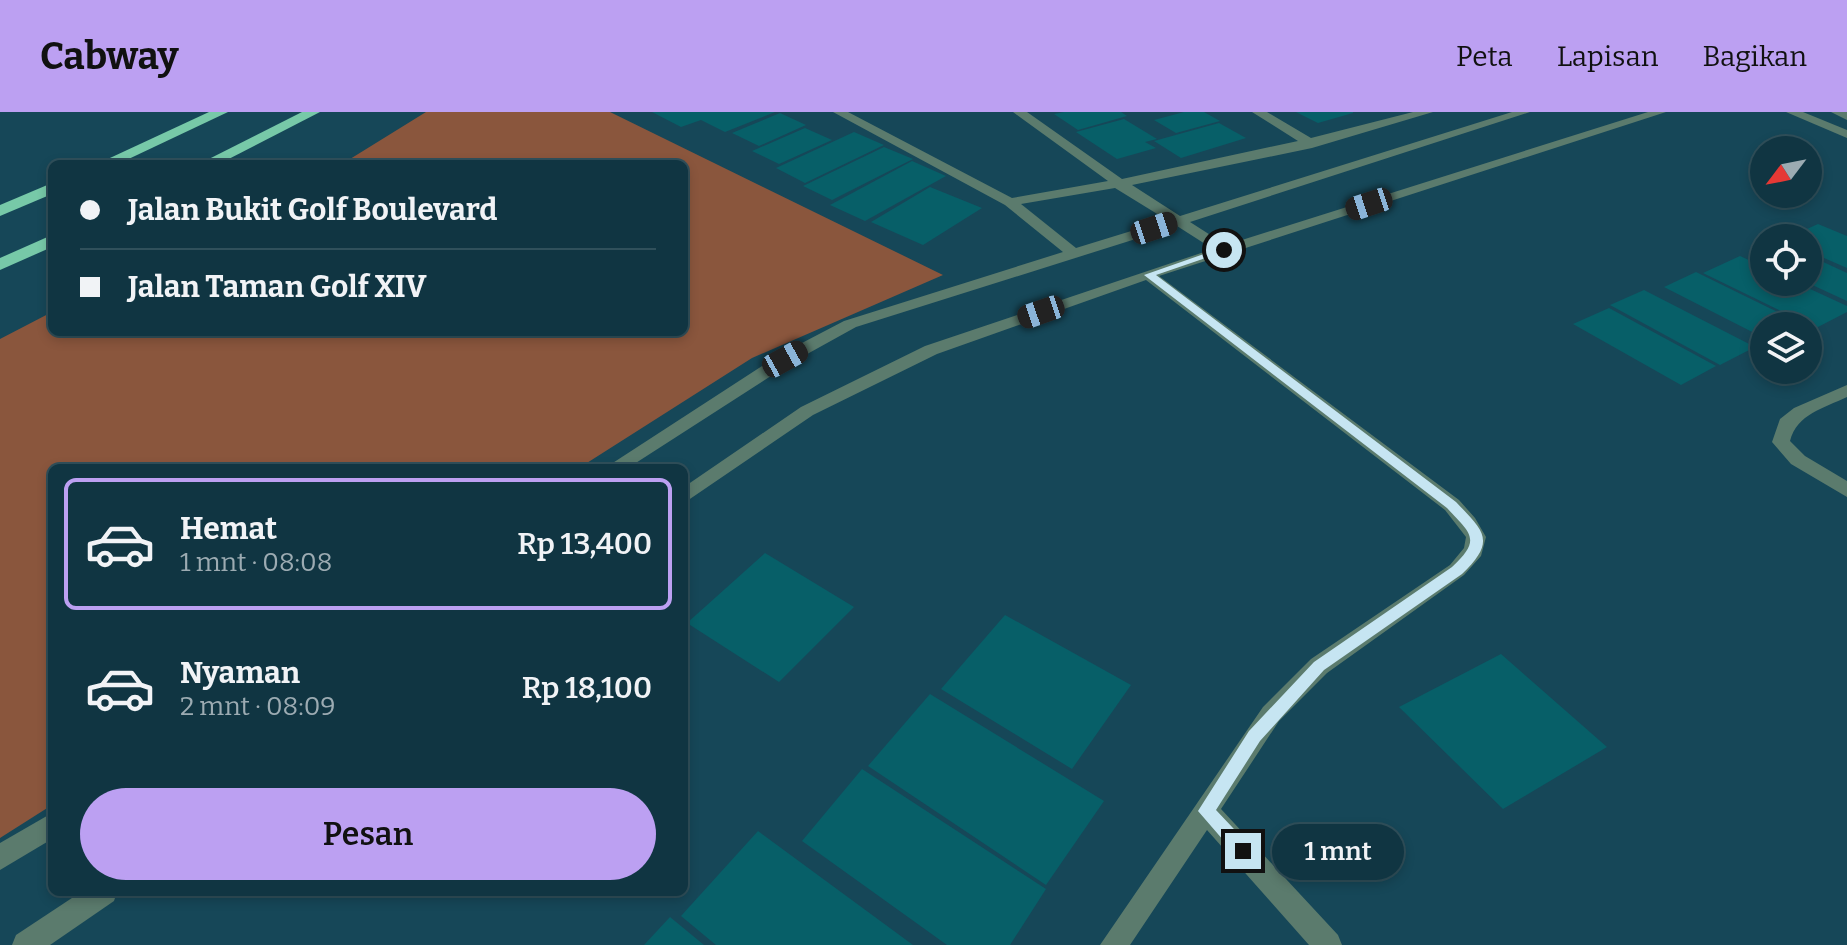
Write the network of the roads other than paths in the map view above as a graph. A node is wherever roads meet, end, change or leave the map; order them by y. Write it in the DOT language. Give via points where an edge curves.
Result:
graph roads {
  1 [pos="221,112"];
  2 [pos="313,112"];
  3 [pos="839,112"];
  4 [pos="1019,112"];
  5 [pos="1258,112"];
  6 [pos="1427,112"];
  7 [pos="1524,112"];
  8 [pos="1660,112"];
  9 [pos="1792,112"];
  10 [pos="1837,112"];
  11 [pos="1847,116"];
  12 [pos="1847,134"];
  13 [pos="1312,144"];
  14 [pos="114,160"];
  15 [pos="215,160"];
  16 [pos="1121,185"];
  17 [pos="48,190"];
  18 [pos="1010,202"];
  19 [pos="0,211"];
  20 [pos="1178,221"];
  21 [pos="48,242"];
  22 [pos="1224,250"];
  23 [pos="1073,253"];
  24 [pos="0,265"];
  25 [pos="1149,275"];
  26 [pos="1847,390"];
  27 [pos="620,464"];
  28 [pos="1847,490"];
  29 [pos="688,493"];
  30 [pos="1206,811"];
  31 [pos="48,828"];
  32 [pos="0,858"];
  33 [pos="98,896"];
  34 [pos="26,945"];
  35 [pos="1114,945"];
  36 [pos="1328,945"];
  1 -- 14 [label="highway"];
  2 -- 15 [label="highway"];
  3 -- 18 [label="street"];
  4 -- 16 [label="street"];
  5 -- 13 [label="street"];
  6 -- 13 [label="street"];
  7 -- 20 [label="street"];
  8 -- 22 [label="street"];
  9 -- 12 [label="street"];
  10 -- 11 [label="street"];
  13 -- 16 [label="street"];
  16 -- 18 [label="street"];
  16 -- 20 [label="street"];
  17 -- 19 [label="highway"];
  18 -- 23 [label="street"];
  20 -- 22 [label="street"];
  20 -- 23 [label="street"];
  21 -- 24 [label="highway"];
  22 -- 25 [label="street"];
  23 -- 27 [label="street" via="850,324"];
  25 -- 29 [label="street" via="881,372 807,411"];
  25 -- 30 [label="street" via="1452,505 1476,531 1478,543 1474,555 1457,570 1319,666 1254,736"];
  26 -- 28 [label="street" via="1786,423 1781,442 1798,460"];
  30 -- 35 [label="street"];
  30 -- 36 [label="street"];
  31 -- 32 [label="street"];
  33 -- 34 [label="street"];
}
